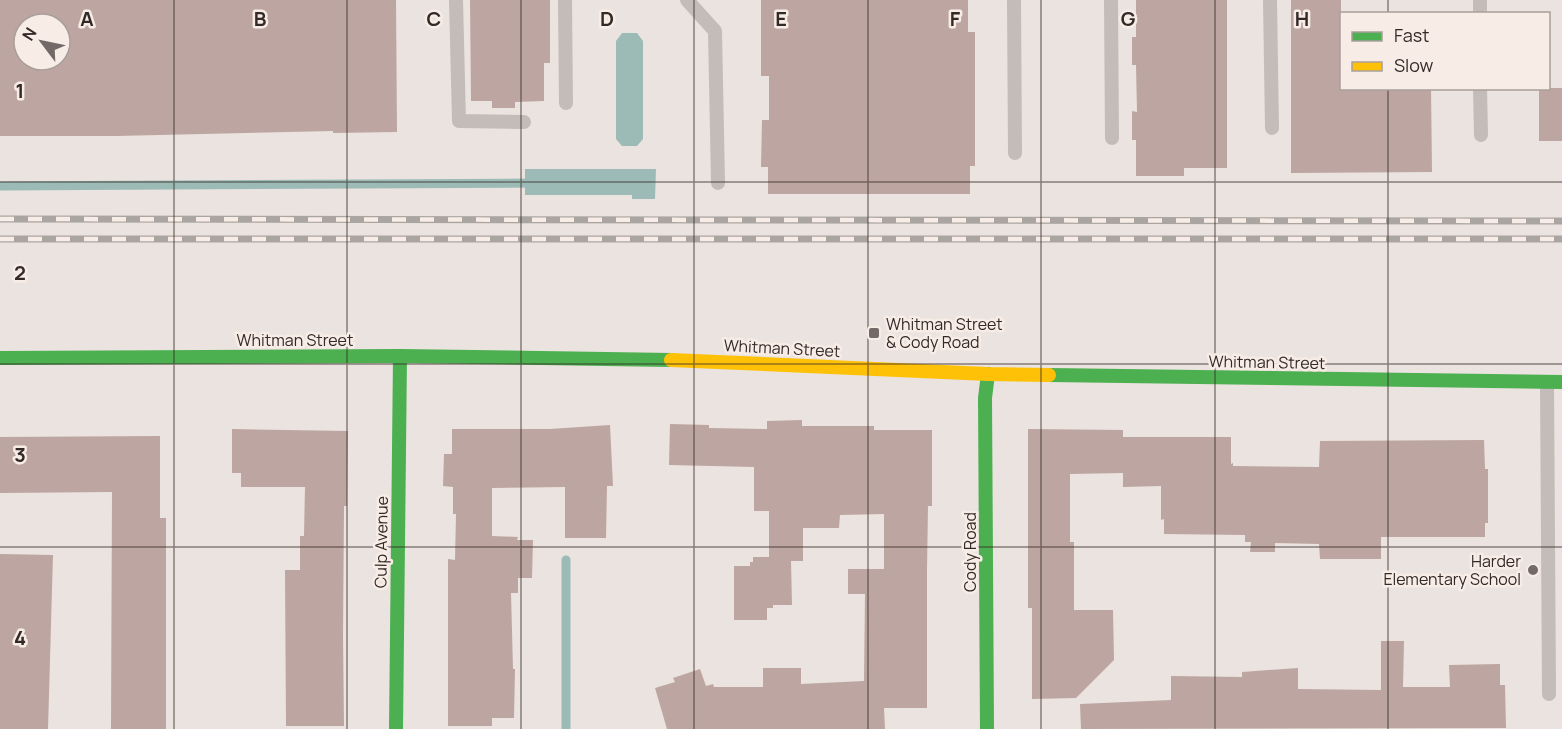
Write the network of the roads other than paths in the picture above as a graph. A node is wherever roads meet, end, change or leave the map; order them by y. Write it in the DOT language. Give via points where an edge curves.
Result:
graph roads {
  1 [pos="456,0"];
  2 [pos="565,0"];
  3 [pos="687,0"];
  4 [pos="1014,0"];
  5 [pos="1111,0"];
  6 [pos="1270,0"];
  7 [pos="1480,90"];
  8 [pos="566,103"];
  9 [pos="524,122"];
  10 [pos="1272,129"];
  11 [pos="1481,135"];
  12 [pos="1112,138"];
  13 [pos="1015,153"];
  14 [pos="718,183"];
  15 [pos="400,356"];
  16 [pos="0,358"];
  17 [pos="988,374"];
  18 [pos="1547,382"];
  19 [pos="1562,382"];
  20 [pos="1549,694"];
  21 [pos="396,729"];
  22 [pos="987,729"];
  1 -- 9 [label="lane" via="459,121"];
  2 -- 8 [label="lane"];
  3 -- 14 [label="lane" via="715,31"];
  4 -- 13 [label="lane"];
  5 -- 12 [label="lane"];
  6 -- 10 [label="lane"];
  7 -- 11 [label="lane"];
  15 -- 16 [label="street, Whitman Street"];
  15 -- 17 [label="street, Whitman Street" via="695,360"];
  15 -- 21 [label="street, Culp Avenue"];
  17 -- 18 [label="street, Whitman Street"];
  17 -- 22 [label="street, Cody Road"];
  18 -- 19 [label="street, Whitman Street"];
  18 -- 20 [label="lane"];
}
